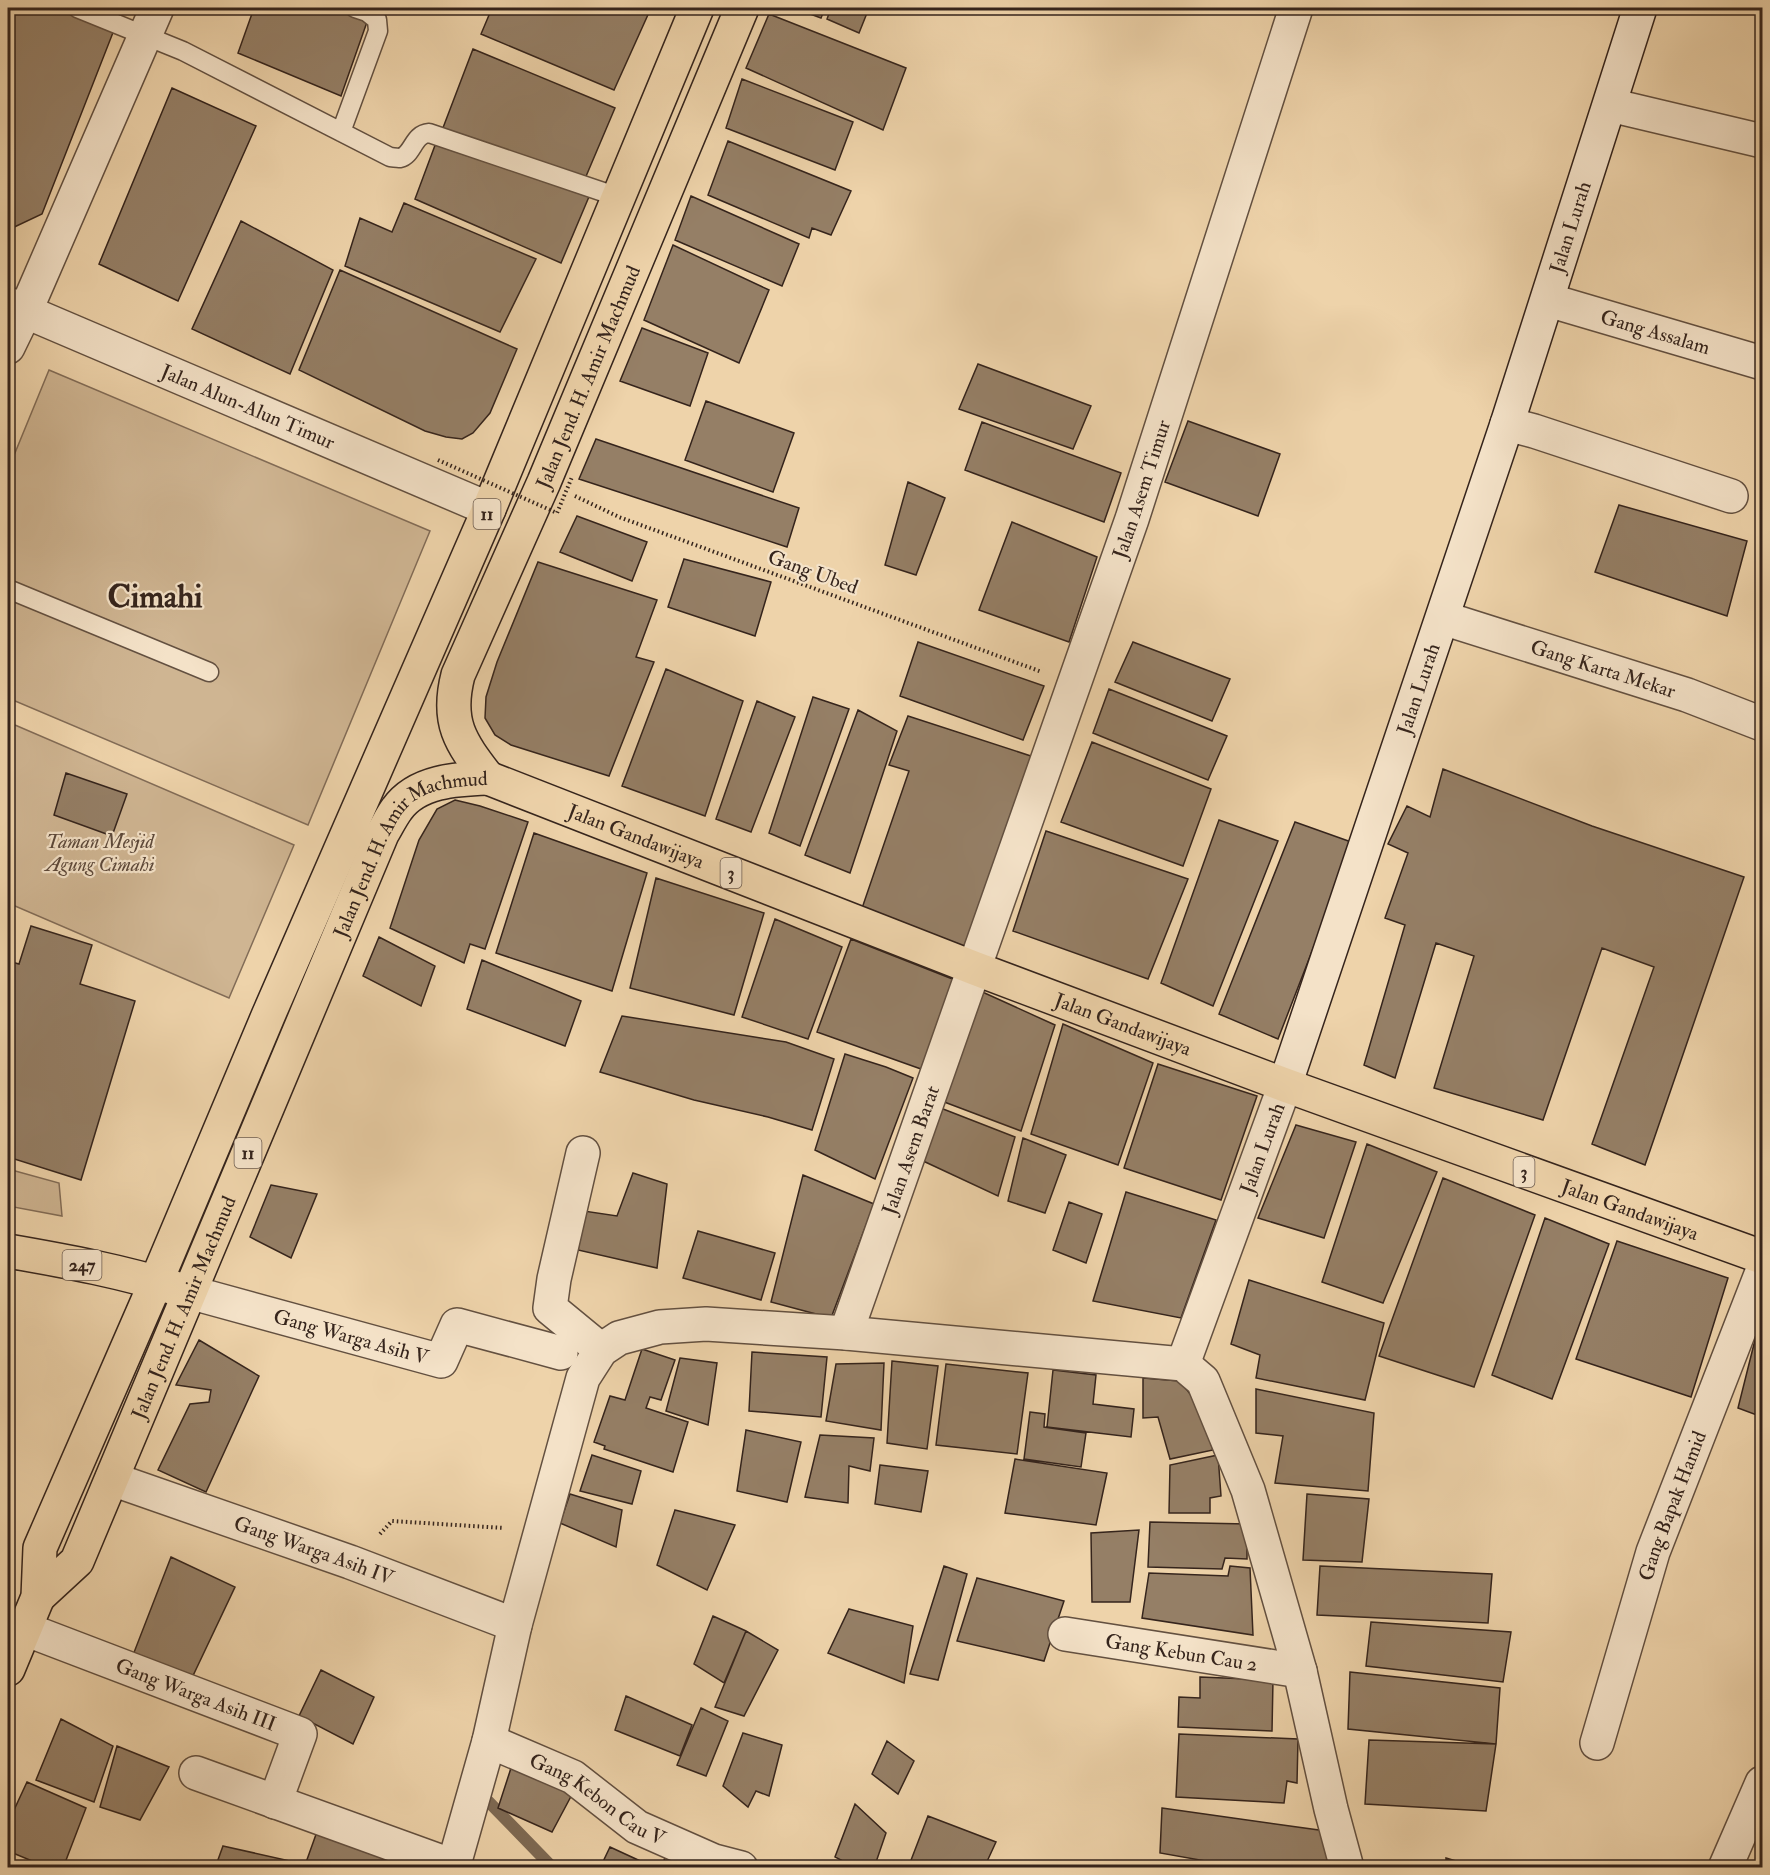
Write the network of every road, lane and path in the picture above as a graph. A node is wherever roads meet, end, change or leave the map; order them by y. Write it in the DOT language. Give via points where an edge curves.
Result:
graph roads {
  1 [pos="77,8"];
  2 [pos="355,8"];
  3 [pos="697,8"];
  4 [pos="742,8"];
  5 [pos="1296,8"];
  6 [pos="1632,10"];
  7 [pos="151,22"];
  8 [pos="1610,105"];
  9 [pos="341,132"];
  10 [pos="1762,141"];
  11 [pos="618,196"];
  12 [pos="1548,300"];
  13 [pos="16,308"];
  14 [pos="8,347"];
  15 [pos="1762,363"];
  16 [pos="1507,424"];
  17 [pos="438,460"];
  18 [pos="558,479"];
  19 [pos="1731,496"];
  20 [pos="489,509"];
  21 [pos="8,589"];
  22 [pos="1443,618"];
  23 [pos="210,672"];
  24 [pos="1074,683"];
  25 [pos="1762,724"];
  26 [pos="488,778"];
  27 [pos="974,968"];
  28 [pos="1285,1085"];
  29 [pos="583,1153"];
  30 [pos="8,1251"];
  31 [pos="1762,1257"];
  32 [pos="1762,1272"];
  33 [pos="156,1282"];
  34 [pos="189,1292"];
  35 [pos="846,1334"];
  36 [pos="601,1350"];
  37 [pos="561,1353"];
  38 [pos="1183,1364"];
  39 [pos="112,1479"];
  40 [pos="540,1531"];
  41 [pos="364,1567"];
  42 [pos="39,1597"];
  43 [pos="515,1625"];
  44 [pos="25,1629"];
  45 [pos="1065,1634"];
  46 [pos="8,1669"];
  47 [pos="1300,1671"];
  48 [pos="489,1741"];
  49 [pos="1597,1743"];
  50 [pos="196,1773"];
  51 [pos="1762,1783"];
  52 [pos="275,1802"];
  53 [pos="453,1867"];
  54 [pos="741,1868"];
  55 [pos="1347,1868"];
  56 [pos="1725,1868"];
  1 -- 7 [label="lane"];
  2 -- 9 [label="lane" via="377,20 378,31"];
  3 -- 11 [label="main road, Jalan Jend. H. Amir Machmud / 11"];
  4 -- 18 [label="main road, Jalan Jend. H. Amir Machmud / 11"];
  5 -- 24 [label="street, Jalan Asem Timur" via="1136,508"];
  6 -- 8 [label="street, Jalan Lurah"];
  7 -- 9 [label="lane" via="183,51"];
  7 -- 13 [label="street"];
  8 -- 10 [label="street"];
  8 -- 12 [label="street, Jalan Lurah"];
  9 -- 11 [label="lane" via="399,158 418,137 429,133"];
  11 -- 20 [label="main road, Jalan Jend. H. Amir Machmud / 11"];
  12 -- 15 [label="street, Gang Assalam"];
  12 -- 16 [label="street, Jalan Lurah"];
  13 -- 14 [label="street"];
  13 -- 20 [label="street, Jalan Alun-Alun Timur"];
  16 -- 19 [label="street"];
  16 -- 22 [label="street, Jalan Lurah"];
  17 -- 18 [label="path, bridge" via="557,513"];
  18 -- 24 [label="path, Gang Ubed" via="619,517"];
  18 -- 26 [label="main road, Jalan Jend. H. Amir Machmud / 11" via="463,664 454,690 457,729 466,749"];
  20 -- 33 [label="main road, Jalan Jend. H. Amir Machmud / 11"];
  21 -- 23 [label="lane"];
  22 -- 25 [label="street, Gang Karta Mekar" via="1687,695"];
  22 -- 28 [label="street, Jalan Lurah"];
  24 -- 27 [label="street, Jalan Asem Timur"];
  26 -- 27 [label="main road, Jalan Gandawijaya / 3"];
  26 -- 34 [label="main road, Jalan Jend. H. Amir Machmud / 11" via="437,784 415,792 397,808 378,844"];
  27 -- 28 [label="main road, Jalan Gandawijaya / 3"];
  27 -- 35 [label="street, Jalan Asem Barat"];
  28 -- 31 [label="main road, Jalan Gandawijaya / 3"];
  28 -- 38 [label="street, Jalan Lurah"];
  29 -- 36 [label="street" via="550,1308"];
  30 -- 33 [label="main road, 247"];
  32 -- 49 [label="street, Gang Bapak Hamid" via="1653,1552"];
  33 -- 34 [label="main road, 247"];
  33 -- 42 [label="main road, Jalan Jend. H. Amir Machmud / 11" via="40,1548"];
  34 -- 37 [label="street, Gang Warga Asih V" via="441,1361 457,1324"];
  34 -- 39 [label="main road, Jalan Jend. H. Amir Machmud / 11"];
  35 -- 36 [label="street" via="694,1324 629,1335"];
  35 -- 38 [label="street"];
  36 -- 40 [label="street" via="583,1378"];
  38 -- 47 [label="street" via="1203,1381 1248,1490"];
  39 -- 41 [label="street, Gang Warga Asih IV"];
  39 -- 42 [label="main road, Jalan Jend. H. Amir Machmud / 11" via="77,1561"];
  40 -- 41 [label="path" via="392,1521 382,1530"];
  40 -- 43 [label="street"];
  41 -- 43 [label="street, Gang Warga Asih IV"];
  42 -- 44 [label="main road, Jalan Jend. H. Amir Machmud / 11"];
  43 -- 48 [label="street"];
  44 -- 46 [label="main road, Jalan Jend. H. Amir Machmud / 11"];
  44 -- 52 [label="street, Gang Warga Asih III" via="300,1734"];
  45 -- 47 [label="street, Gang Kebun Cau 2"];
  47 -- 55 [label="street"];
  48 -- 53 [label="street"];
  48 -- 54 [label="street, Gang Kebon Cau V" via="573,1777 637,1827 714,1861"];
  50 -- 52 [label="street"];
  51 -- 56 [label="street"];
  52 -- 53 [label="street"];
}
